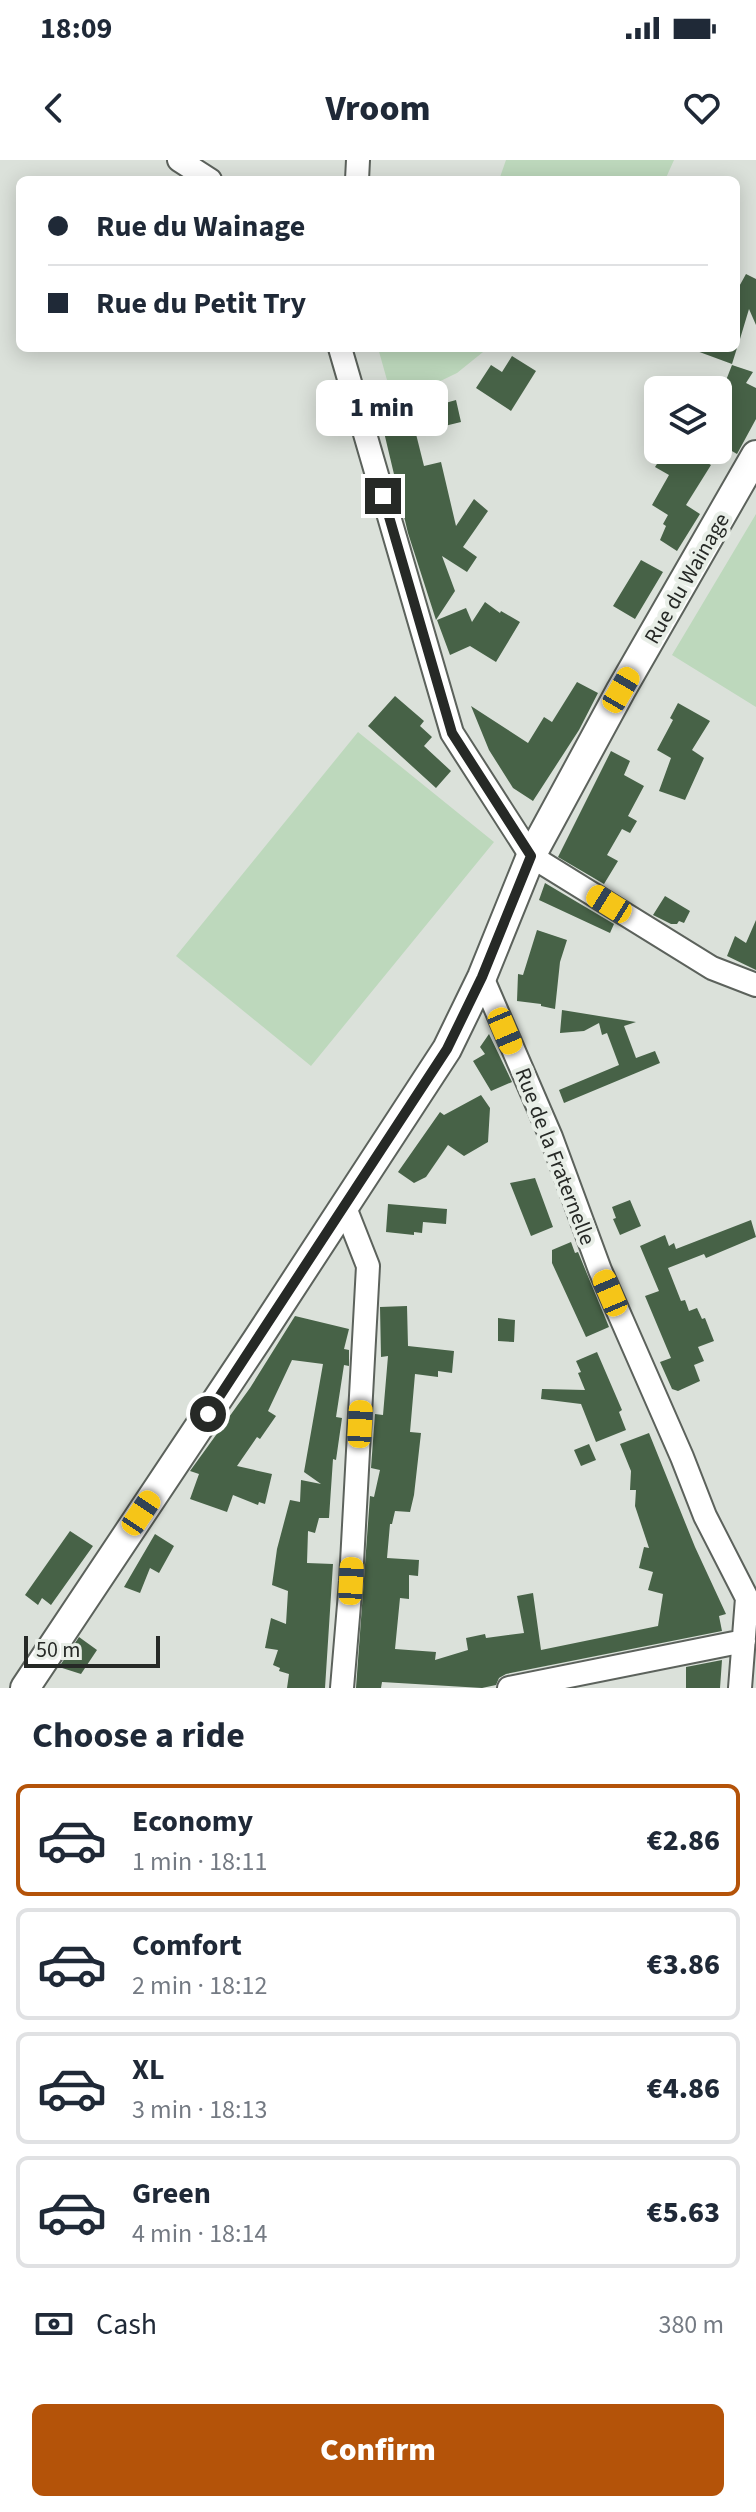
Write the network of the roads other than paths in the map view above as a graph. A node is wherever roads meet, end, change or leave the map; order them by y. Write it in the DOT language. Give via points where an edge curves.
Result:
graph roads {
  1 [pos="179,160"];
  2 [pos="204,176"];
  3 [pos="341,352"];
  4 [pos="756,455"];
  5 [pos="531,856"];
  6 [pos="482,977"];
  7 [pos="756,985"];
  8 [pos="344,1205"];
  9 [pos="752,1599"];
  10 [pos="744,1641"];
  11 [pos="25,1688"];
  12 [pos="342,1688"];
  13 [pos="509,1688"];
  14 [pos="740,1688"];
  1 -- 2 [label="street"];
  3 -- 5 [label="street" via="452,733"];
  4 -- 5 [label="main road, Rue du Wainage"];
  5 -- 6 [label="main road, Rue du Wainage"];
  5 -- 7 [label="street" via="712,968"];
  6 -- 8 [label="main road, Rue du Wainage" via="447,1049"];
  6 -- 9 [label="street, Rue de la Fraternelle" via="705,1516"];
  8 -- 11 [label="main road, Rue du Wainage"];
  8 -- 12 [label="street" via="368,1266"];
  9 -- 10 [label="street"];
  10 -- 13 [label="street"];
  10 -- 14 [label="street"];
}
